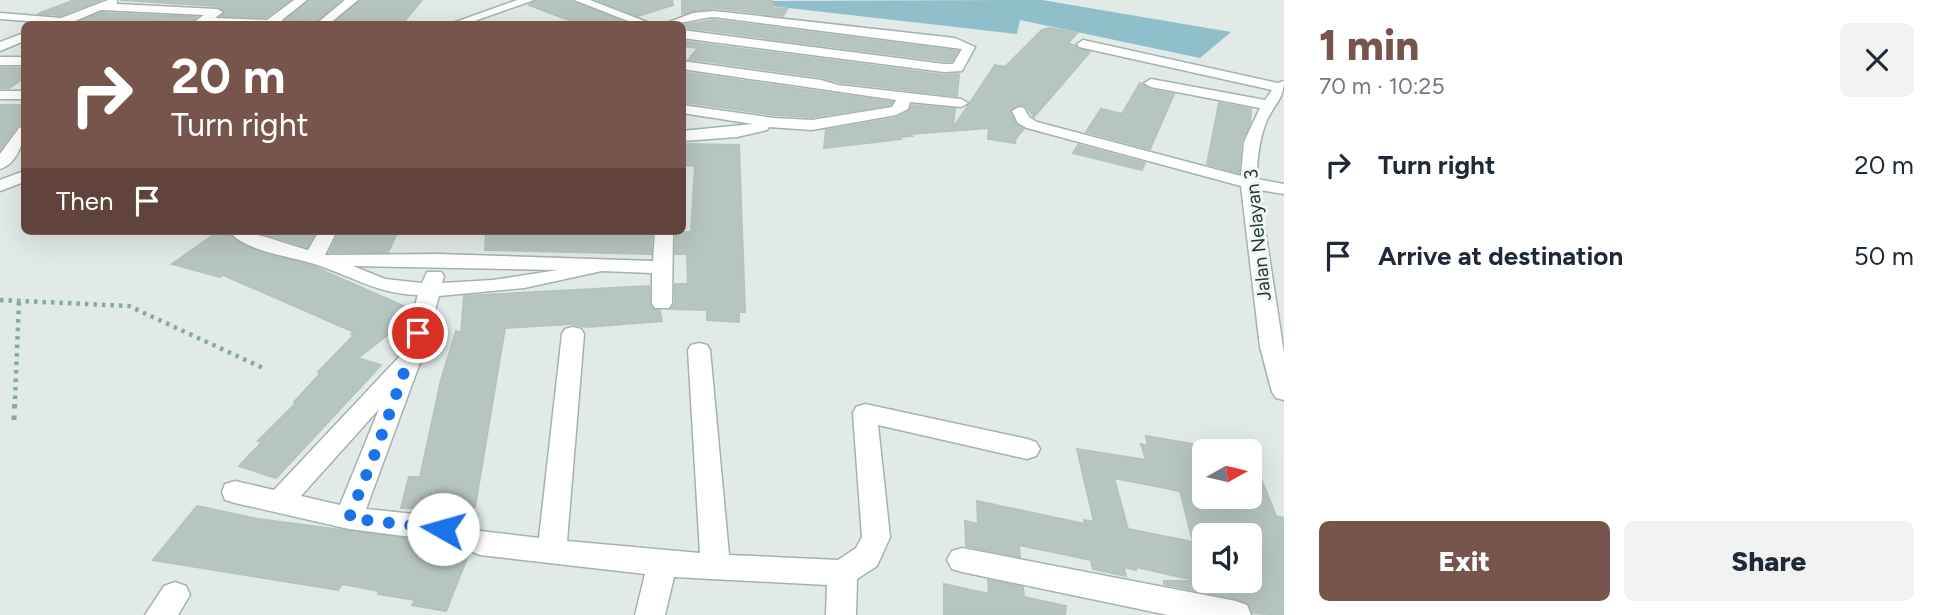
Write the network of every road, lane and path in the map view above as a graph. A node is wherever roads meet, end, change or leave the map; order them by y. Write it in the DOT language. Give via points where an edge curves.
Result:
graph roads {
  1 [pos="119,0"];
  2 [pos="301,0"];
  3 [pos="352,0"];
  4 [pos="475,0"];
  5 [pos="528,0"];
  6 [pos="580,0"];
  7 [pos="100,7"];
  8 [pos="160,9"];
  9 [pos="499,9"];
  10 [pos="217,12"];
  11 [pos="0,16"];
  12 [pos="142,19"];
  13 [pos="43,21"];
  14 [pos="65,21"];
  15 [pos="203,21"];
  16 [pos="278,21"];
  17 [pos="326,21"];
  18 [pos="465,21"];
  19 [pos="638,21"];
  20 [pos="679,21"];
  21 [pos="686,35"];
  22 [pos="21,38"];
  23 [pos="1083,44"];
  24 [pos="0,47"];
  25 [pos="0,61"];
  26 [pos="21,61"];
  27 [pos="686,66"];
  28 [pos="686,71"];
  29 [pos="1151,83"];
  30 [pos="1282,87"];
  31 [pos="828,88"];
  32 [pos="0,95"];
  33 [pos="21,95"];
  34 [pos="903,97"];
  35 [pos="961,103"];
  36 [pos="1269,106"];
  37 [pos="686,109"];
  38 [pos="1019,111"];
  39 [pos="774,123"];
  40 [pos="812,125"];
  41 [pos="686,136"];
  42 [pos="21,177"];
  43 [pos="1249,183"];
  44 [pos="0,186"];
  45 [pos="1284,189"];
  46 [pos="245,235"];
  47 [pos="327,235"];
  48 [pos="664,235"];
  49 [pos="319,258"];
  50 [pos="438,260"];
  51 [pos="602,265"];
  52 [pos="662,267"];
  53 [pos="431,289"];
  54 [pos="0,300"];
  55 [pos="19,300"];
  56 [pos="662,303"];
  57 [pos="573,334"];
  58 [pos="699,350"];
  59 [pos="410,360"];
  60 [pos="263,368"];
  61 [pos="1284,392"];
  62 [pos="14,420"];
  63 [pos="1027,449"];
  64 [pos="235,492"];
  65 [pos="279,502"];
  66 [pos="349,518"];
  67 [pos="443,529"];
  68 [pos="480,543"];
  69 [pos="552,551"];
  70 [pos="962,560"];
  71 [pos="662,564"];
  72 [pos="715,566"];
  73 [pos="842,573"];
  74 [pos="650,615"];
  75 [pos="841,615"];
  76 [pos="1236,615"];
  1 -- 7 [label="street"];
  2 -- 16 [label="street"];
  3 -- 17 [label="street"];
  4 -- 9 [label="street"];
  5 -- 9 [label="street"];
  6 -- 19 [label="street"];
  7 -- 8 [label="street"];
  7 -- 14 [label="street"];
  8 -- 10 [label="street"];
  8 -- 12 [label="street"];
  9 -- 18 [label="street"];
  10 -- 15 [label="street"];
  10 -- 16 [label="street"];
  11 -- 13 [label="street"];
  20 -- 21 [label="street" via="714,14 969,47 957,68 944,68"];
  22 -- 24 [label="street"];
  23 -- 30 [label="street"];
  25 -- 26 [label="street"];
  27 -- 31 [label="street"];
  28 -- 31 [label="street"];
  29 -- 36 [label="street"];
  30 -- 36 [label="street, Jalan Nelayan 3"];
  31 -- 34 [label="street"];
  31 -- 40 [label="street"];
  32 -- 33 [label="street"];
  34 -- 35 [label="street"];
  34 -- 40 [label="street" via="896,111"];
  36 -- 43 [label="street, Jalan Nelayan 3" via="1252,134"];
  37 -- 39 [label="street"];
  37 -- 41 [label="street"];
  38 -- 43 [label="street" via="1028,124"];
  39 -- 40 [label="street"];
  39 -- 41 [label="street"];
  42 -- 44 [label="street"];
  43 -- 45 [label="street"];
  43 -- 61 [label="street, Jalan Nelayan 3" via="1271,347"];
  46 -- 49 [label="street"];
  47 -- 49 [label="street"];
  48 -- 52 [label="street"];
  49 -- 50 [label="street"];
  49 -- 53 [label="street" via="382,285"];
  50 -- 51 [label="street"];
  50 -- 53 [label="street"];
  51 -- 52 [label="street"];
  51 -- 53 [label="street" via="554,278"];
  52 -- 56 [label="street"];
  53 -- 59 [label="street"];
  54 -- 55 [label="path"];
  55 -- 60 [label="path" via="129,306"];
  55 -- 62 [label="path"];
  57 -- 69 [label="street"];
  58 -- 72 [label="street"];
  59 -- 65 [label="street"];
  59 -- 66 [label="street"];
  63 -- 73 [label="street" via="865,413 876,537 867,557"];
  64 -- 65 [label="street"];
  65 -- 66 [label="street"];
  66 -- 67 [label="street"];
  68 -- 69 [label="street"];
  69 -- 71 [label="street"];
  70 -- 76 [label="street"];
  71 -- 72 [label="street"];
  71 -- 74 [label="street"];
  72 -- 73 [label="street"];
  73 -- 75 [label="street"];
}
